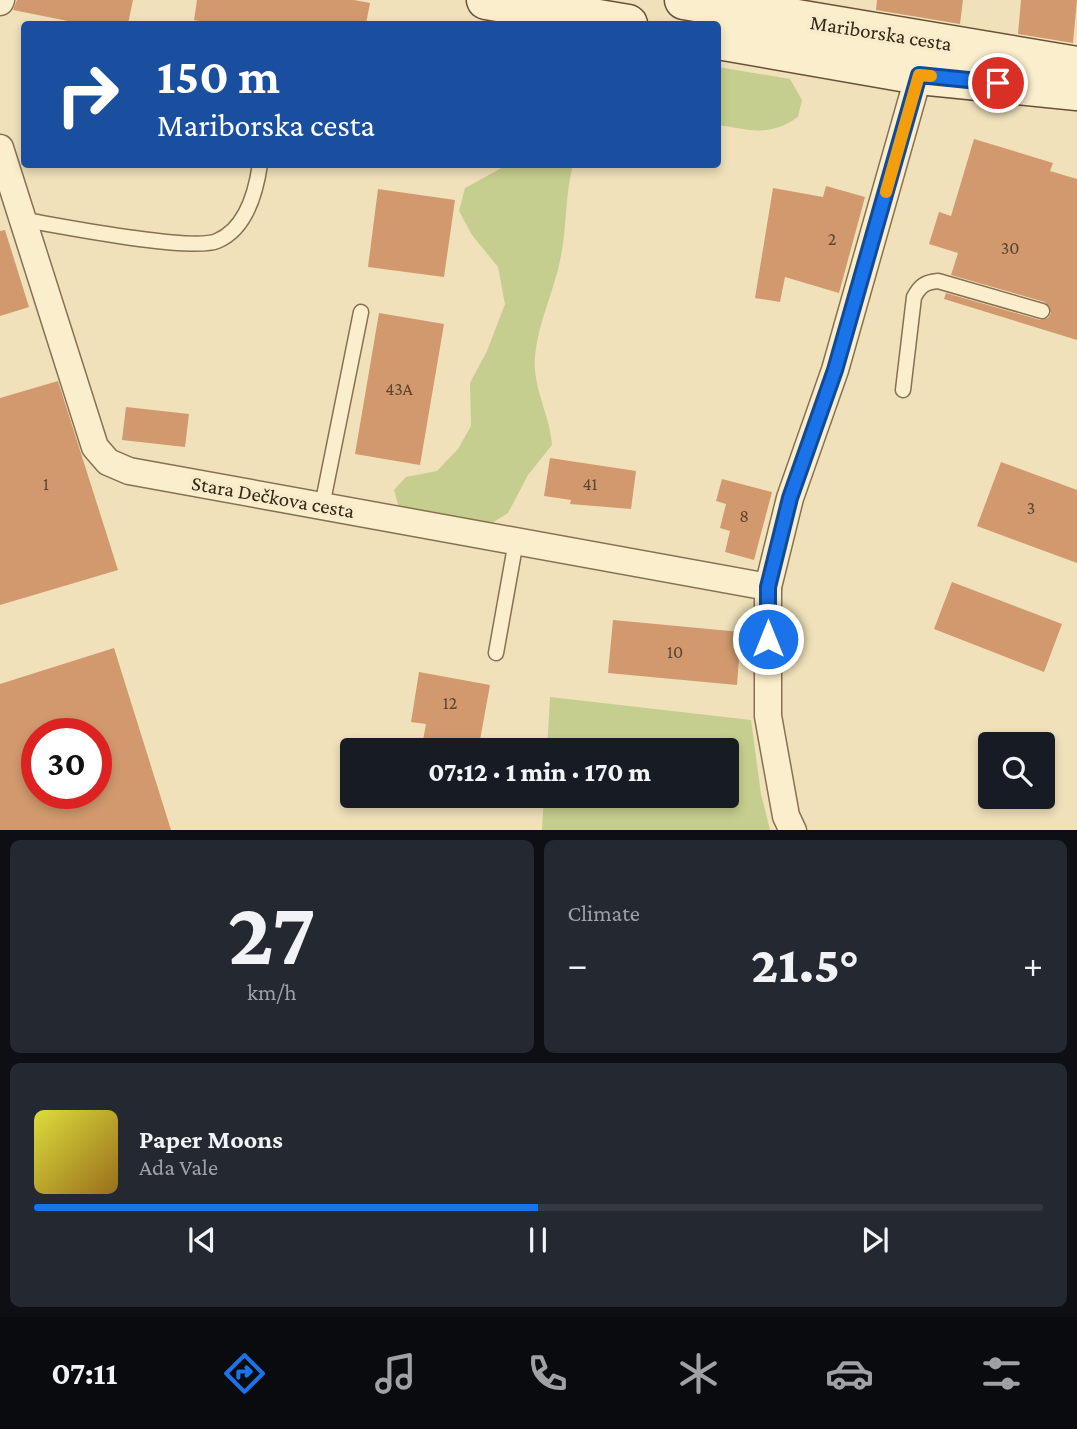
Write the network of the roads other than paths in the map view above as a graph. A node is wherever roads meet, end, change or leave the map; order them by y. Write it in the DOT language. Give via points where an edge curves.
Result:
graph roads {
  1 [pos="486,0"];
  2 [pos="684,0"];
  3 [pos="610,21"];
  4 [pos="721,40"];
  5 [pos="924,57"];
  6 [pos="1077,66"];
  7 [pos="1077,91"];
  8 [pos="0,148"];
  9 [pos="259,168"];
  10 [pos="25,220"];
  11 [pos="1042,311"];
  12 [pos="361,312"];
  13 [pos="903,390"];
  14 [pos="322,506"];
  15 [pos="516,541"];
  16 [pos="768,587"];
  17 [pos="496,653"];
  18 [pos="793,830"];
  1 -- 3 [label="main road"];
  2 -- 5 [label="main road, Mariborska cesta"];
  4 -- 5 [label="main road, Mariborska cesta"];
  5 -- 6 [label="main road, Mariborska cesta"];
  5 -- 7 [label="main road, Mariborska cesta"];
  5 -- 16 [label="street" via="835,370 790,498"];
  8 -- 10 [label="street, Stara Dečkova cesta"];
  9 -- 10 [label="lane" via="256,192 237,227 216,242 164,242"];
  10 -- 14 [label="street, Stara Dečkova cesta" via="95,447 108,462 129,471"];
  11 -- 13 [label="lane" via="938,281 919,287"];
  12 -- 14 [label="lane"];
  14 -- 15 [label="street, Stara Dečkova cesta"];
  15 -- 16 [label="street, Stara Dečkova cesta"];
  15 -- 17 [label="lane"];
  16 -- 18 [label="street" via="768,716"];
}
